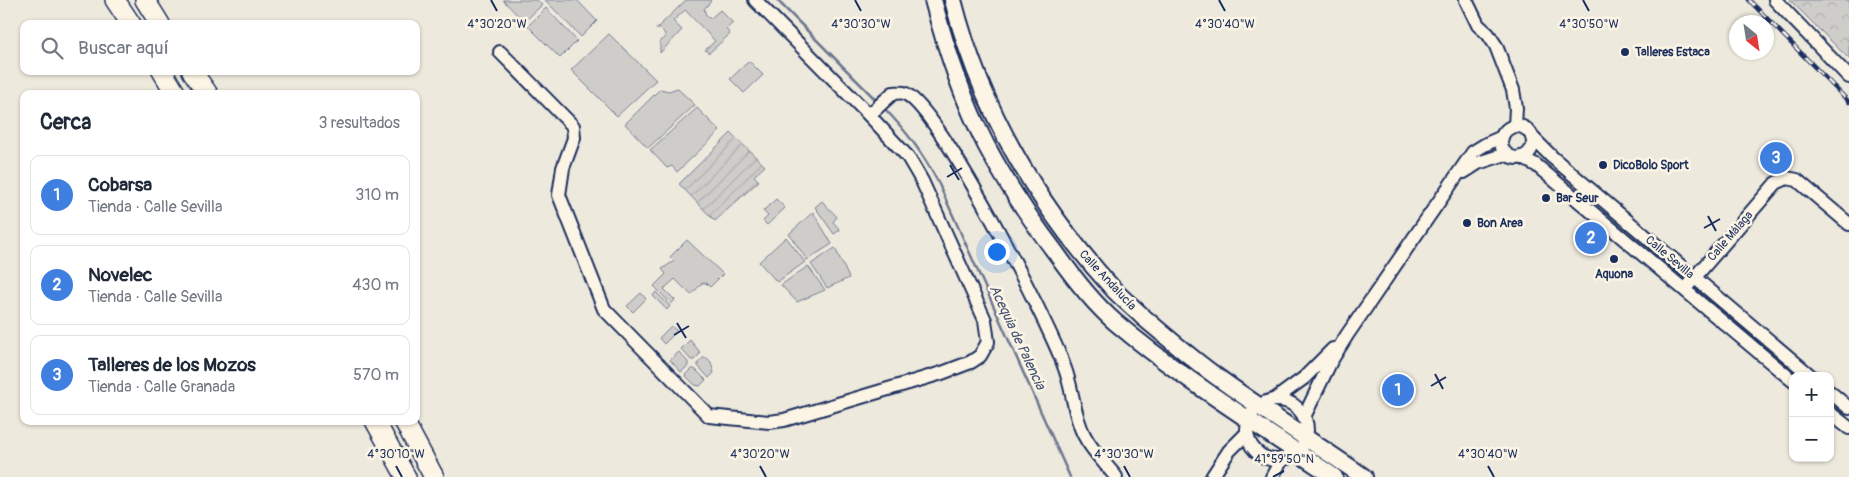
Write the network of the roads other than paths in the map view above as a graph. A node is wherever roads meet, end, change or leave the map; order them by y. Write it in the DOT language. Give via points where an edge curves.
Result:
graph roads {
  1 [pos="115,0"];
  2 [pos="145,0"];
  3 [pos="755,0"];
  4 [pos="933,0"];
  5 [pos="953,0"];
  6 [pos="1466,0"];
  7 [pos="1774,0"];
  8 [pos="128,20"];
  9 [pos="158,20"];
  10 [pos="500,52"];
  11 [pos="164,75"];
  12 [pos="195,75"];
  13 [pos="1849,77"];
  14 [pos="174,90"];
  15 [pos="205,90"];
  16 [pos="876,108"];
  17 [pos="1515,126"];
  18 [pos="1502,137"];
  19 [pos="1532,137"];
  20 [pos="1506,154"];
  21 [pos="1521,157"];
  22 [pos="1455,178"];
  23 [pos="1849,224"];
  24 [pos="1695,278"];
  25 [pos="1684,289"];
  26 [pos="1347,335"];
  27 [pos="1806,372"];
  28 [pos="1789,378"];
  29 [pos="1834,395"];
  30 [pos="1266,402"];
  31 [pos="1849,408"];
  32 [pos="1834,416"];
  33 [pos="1304,417"];
  34 [pos="377,425"];
  35 [pos="406,425"];
  36 [pos="1247,426"];
  37 [pos="1849,428"];
  38 [pos="1306,436"];
  39 [pos="1289,456"];
  40 [pos="406,477"];
  41 [pos="434,477"];
  42 [pos="1116,477"];
  43 [pos="1212,477"];
  44 [pos="1272,477"];
  45 [pos="1334,477"];
  46 [pos="1364,477"];
  1 -- 8 [label="highway"];
  2 -- 9 [label="highway"];
  3 -- 16 [label="street"];
  4 -- 36 [label="main road, Calle Andalucía" via="967,103 986,145 1030,220 1074,277 1114,321"];
  5 -- 30 [label="main road, Calle Andalucía" via="975,71 1001,131 1069,237 1116,292 1160,331 1219,379"];
  6 -- 17 [label="street" via="1478,25 1496,46 1513,90"];
  7 -- 13 [label="street"];
  10 -- 16 [label="street" via="573,126 574,138 563,168 559,195 604,309 709,416 769,422 784,420 971,362 980,356 988,342 985,320 922,181"];
  11 -- 14 [label="highway"];
  12 -- 15 [label="highway"];
  16 -- 42 [label="street" via="893,93 904,93 921,106 975,188 1059,354 1083,433 1091,448"];
  17 -- 18 [label="street" via="1505,131"];
  17 -- 19 [label="street" via="1525,128"];
  18 -- 20 [label="street" via="1501,144"];
  18 -- 22 [label="street" via="1474,152"];
  19 -- 21 [label="street" via="1530,151"];
  19 -- 24 [label="street, Calle Sevilla"];
  20 -- 21 [label="street"];
  20 -- 22 [label="street" via="1478,162"];
  21 -- 25 [label="street, Calle Sevilla" via="1536,165"];
  22 -- 26 [label="street"];
  23 -- 24 [label="street, Calle Málaga" via="1797,180 1787,178 1776,183"];
  24 -- 25 [label="street, Calle Málaga"];
  24 -- 27 [label="street, Calle Sevilla"];
  25 -- 28 [label="street, Calle Sevilla"];
  26 -- 30 [label="street" via="1304,378"];
  26 -- 33 [label="street" via="1330,361"];
  29 -- 31 [label="street"];
  30 -- 33 [label="street" via="1290,403"];
  30 -- 36 [label="street" via="1252,412"];
  30 -- 38 [label="main road, Calle Andalucía"];
  32 -- 37 [label="street"];
  33 -- 38 [label="street"];
  34 -- 40 [label="highway"];
  35 -- 41 [label="highway"];
  36 -- 39 [label="main road, Calle Andalucía"];
  36 -- 39 [label="street" via="1251,445 1260,455 1272,459"];
  36 -- 43 [label="street"];
  38 -- 39 [label="street" via="1302,446"];
  38 -- 46 [label="main road, Calle Andalucía"];
  39 -- 44 [label="street"];
  39 -- 45 [label="main road, Calle Andalucía"];
}
